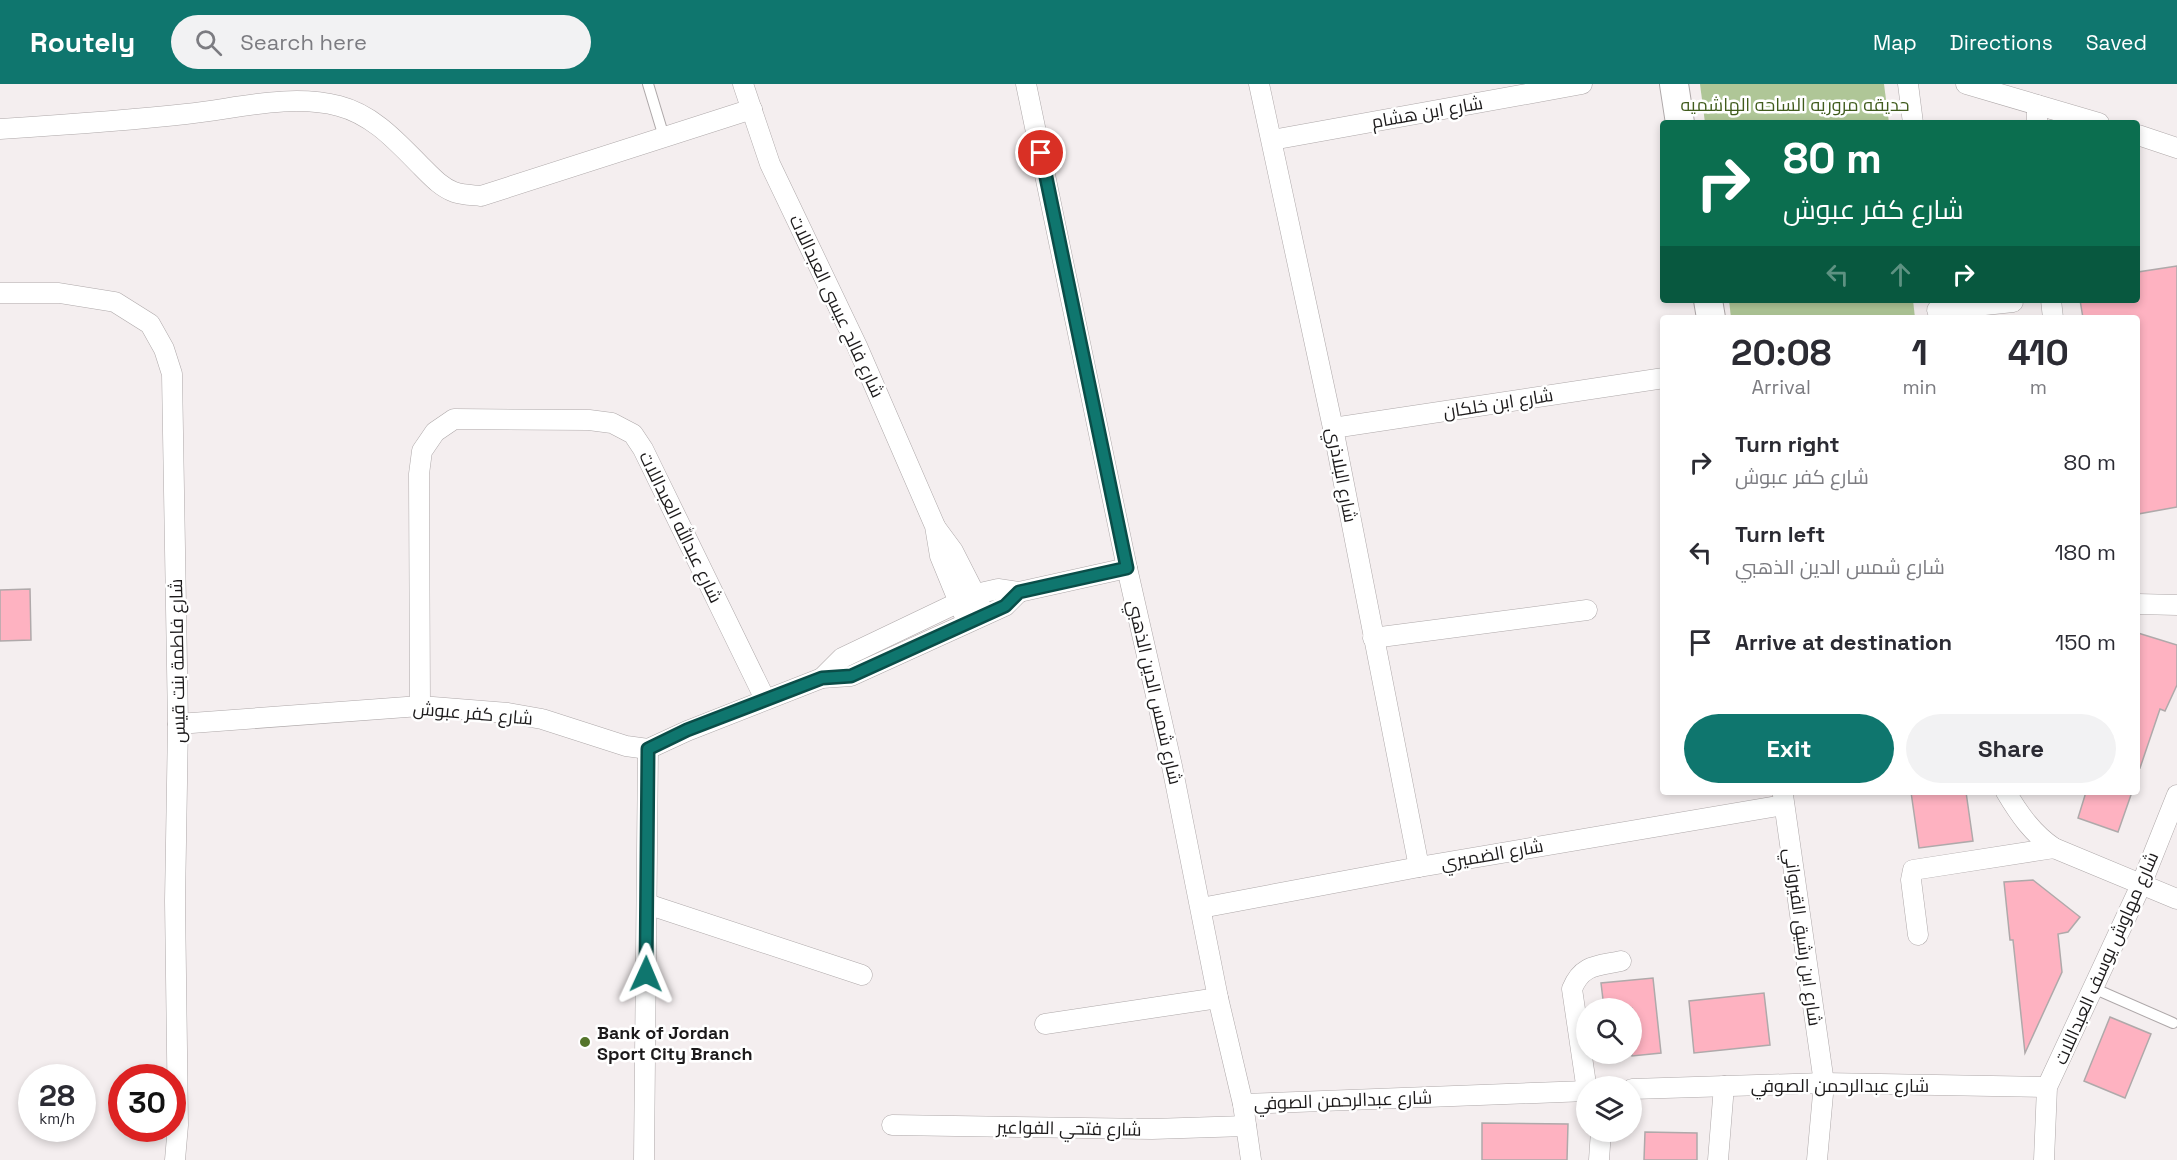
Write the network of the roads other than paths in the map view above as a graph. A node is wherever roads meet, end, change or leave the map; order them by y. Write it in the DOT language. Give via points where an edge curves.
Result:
graph roads {
  1 [pos="648,84"];
  2 [pos="743,84"];
  3 [pos="1026,84"];
  4 [pos="1259,84"];
  5 [pos="1582,84"];
  6 [pos="1674,84"];
  7 [pos="1691,84"];
  8 [pos="1908,84"];
  9 [pos="1966,84"];
  10 [pos="2003,89"];
  11 [pos="752,109"];
  12 [pos="2037,114"];
  13 [pos="1680,120"];
  14 [pos="1696,120"];
  15 [pos="1913,120"];
  16 [pos="2078,120"];
  17 [pos="0,129"];
  18 [pos="2140,136"];
  19 [pos="664,137"];
  20 [pos="1272,140"];
  21 [pos="2177,148"];
  22 [pos="0,293"];
  23 [pos="2002,303"];
  24 [pos="1936,309"];
  25 [pos="1660,379"];
  26 [pos="1333,428"];
  27 [pos="935,526"];
  28 [pos="1127,568"];
  29 [pos="1019,592"];
  30 [pos="976,594"];
  31 [pos="958,603"];
  32 [pos="2140,604"];
  33 [pos="2177,606"];
  34 [pos="1587,610"];
  35 [pos="976,619"];
  36 [pos="1373,638"];
  37 [pos="822,678"];
  38 [pos="765,699"];
  39 [pos="420,706"];
  40 [pos="178,724"];
  41 [pos="648,749"];
  42 [pos="2008,795"];
  43 [pos="2177,795"];
  44 [pos="1783,799"];
  45 [pos="2054,848"];
  46 [pos="1419,867"];
  47 [pos="2141,885"];
  48 [pos="2177,899"];
  49 [pos="647,904"];
  50 [pos="1201,908"];
  51 [pos="1918,935"];
  52 [pos="1621,961"];
  53 [pos="862,975"];
  54 [pos="2093,988"];
  55 [pos="1218,998"];
  56 [pos="2173,1023"];
  57 [pos="1045,1024"];
  58 [pos="1585,1076"];
  59 [pos="1824,1083"];
  60 [pos="1724,1086"];
  61 [pos="2047,1087"];
  62 [pos="1642,1089"];
  63 [pos="1576,1090"];
  64 [pos="1243,1104"];
  65 [pos="892,1125"];
  66 [pos="1246,1126"];
  67 [pos="1600,1142"];
  68 [pos="176,1160"];
  69 [pos="644,1160"];
  70 [pos="1251,1160"];
  71 [pos="1599,1160"];
  72 [pos="1718,1160"];
  73 [pos="1817,1160"];
  74 [pos="2044,1160"];
  1 -- 19 [label="lane"];
  2 -- 11 [label="street, شارع فالح عيسى العبداللات"];
  3 -- 28 [label="street, شارع شمس الدين الذهبي"];
  4 -- 20 [label="street, شارع البلاذري"];
  5 -- 20 [label="street, شارع ابن هشام"];
  6 -- 13 [label="main road"];
  7 -- 14 [label="main road"];
  8 -- 15 [label="street"];
  9 -- 10 [label="street"];
  10 -- 12 [label="street"];
  11 -- 19 [label="street"];
  11 -- 27 [label="street, شارع فالح عيسى العبداللات" via="770,164 857,346"];
  12 -- 16 [label="street"];
  17 -- 19 [label="street" via="187,114 298,100 321,102 364,116 384,129 441,185 454,192 481,196"];
  18 -- 21 [label="street"];
  20 -- 26 [label="street, شارع البلاذري"];
  22 -- 40 [label="street, شارع فاطمة بنت قيس" via="59,293 115,302 150,324 164,349 172,374"];
  23 -- 24 [label="street"];
  25 -- 26 [label="street, شارع ابن خلكان"];
  26 -- 36 [label="street, شارع البلاذري"];
  27 -- 30 [label="street, شارع فالح عيسى العبداللات" via="953,550"];
  27 -- 31 [label="street, شارع فالح عيسى العبداللات" via="939,556"];
  28 -- 29 [label="street"];
  28 -- 50 [label="street, شارع شمس الدين الذهبي"];
  29 -- 30 [label="street" via="998,589"];
  29 -- 35 [label="street" via="1005,606"];
  30 -- 31 [label="street"];
  30 -- 35 [label="street, شارع فالح عيسى العبداللات"];
  31 -- 35 [label="street, شارع فالح عيسى العبداللات"];
  31 -- 37 [label="street" via="842,658"];
  32 -- 33 [label="street"];
  34 -- 36 [label="street"];
  35 -- 37 [label="street" via="851,676"];
  36 -- 46 [label="street, شارع البلاذري"];
  37 -- 38 [label="street"];
  38 -- 39 [label="street, شارع عبدالله العبداللات" via="633,434 612,423 589,420 454,419 435,432 422,451 419,474"];
  38 -- 41 [label="street"];
  39 -- 40 [label="street, شارع كفر عبوش"];
  39 -- 41 [label="street, شارع كفر عبوش" via="542,719 626,747"];
  40 -- 68 [label="street, شارع فاطمة بنت قيس"];
  41 -- 49 [label="street"];
  42 -- 45 [label="street" via="2032,830"];
  43 -- 47 [label="street, شارع مهاوش يوسف العبداللات"];
  44 -- 46 [label="street, شارع الضميري"];
  44 -- 59 [label="street, شارع ابن رشيق القيرواني"];
  45 -- 47 [label="street"];
  45 -- 51 [label="street" via="1913,870"];
  46 -- 50 [label="street, شارع الضميري"];
  47 -- 48 [label="street"];
  47 -- 54 [label="street, شارع مهاوش يوسف العبداللات"];
  49 -- 53 [label="street"];
  49 -- 69 [label="street"];
  50 -- 55 [label="street, شارع شمس الدين الذهبي"];
  52 -- 58 [label="street" via="1583,971 1572,989"];
  54 -- 56 [label="lane"];
  54 -- 61 [label="street, شارع مهاوش يوسف العبداللات"];
  55 -- 57 [label="street"];
  55 -- 64 [label="street, شارع شمس الدين الذهبي"];
  59 -- 60 [label="street, شارع عبدالرحمن الصوفي"];
  59 -- 61 [label="street, شارع عبدالرحمن الصوفي"];
  59 -- 73 [label="street, شارع ابن رشيق القيرواني"];
  60 -- 62 [label="street, شارع عبدالرحمن الصوفي"];
  60 -- 72 [label="street"];
  61 -- 74 [label="street"];
  63 -- 64 [label="street, شارع عبدالرحمن الصوفي"];
  64 -- 66 [label="street, شارع شمس الدين الذهبي"];
  65 -- 66 [label="street, شارع فتحي الفواعير" via="1152,1129"];
  66 -- 70 [label="street, شارع شمس الدين الذهبي"];
  67 -- 71 [label="street"];
}
